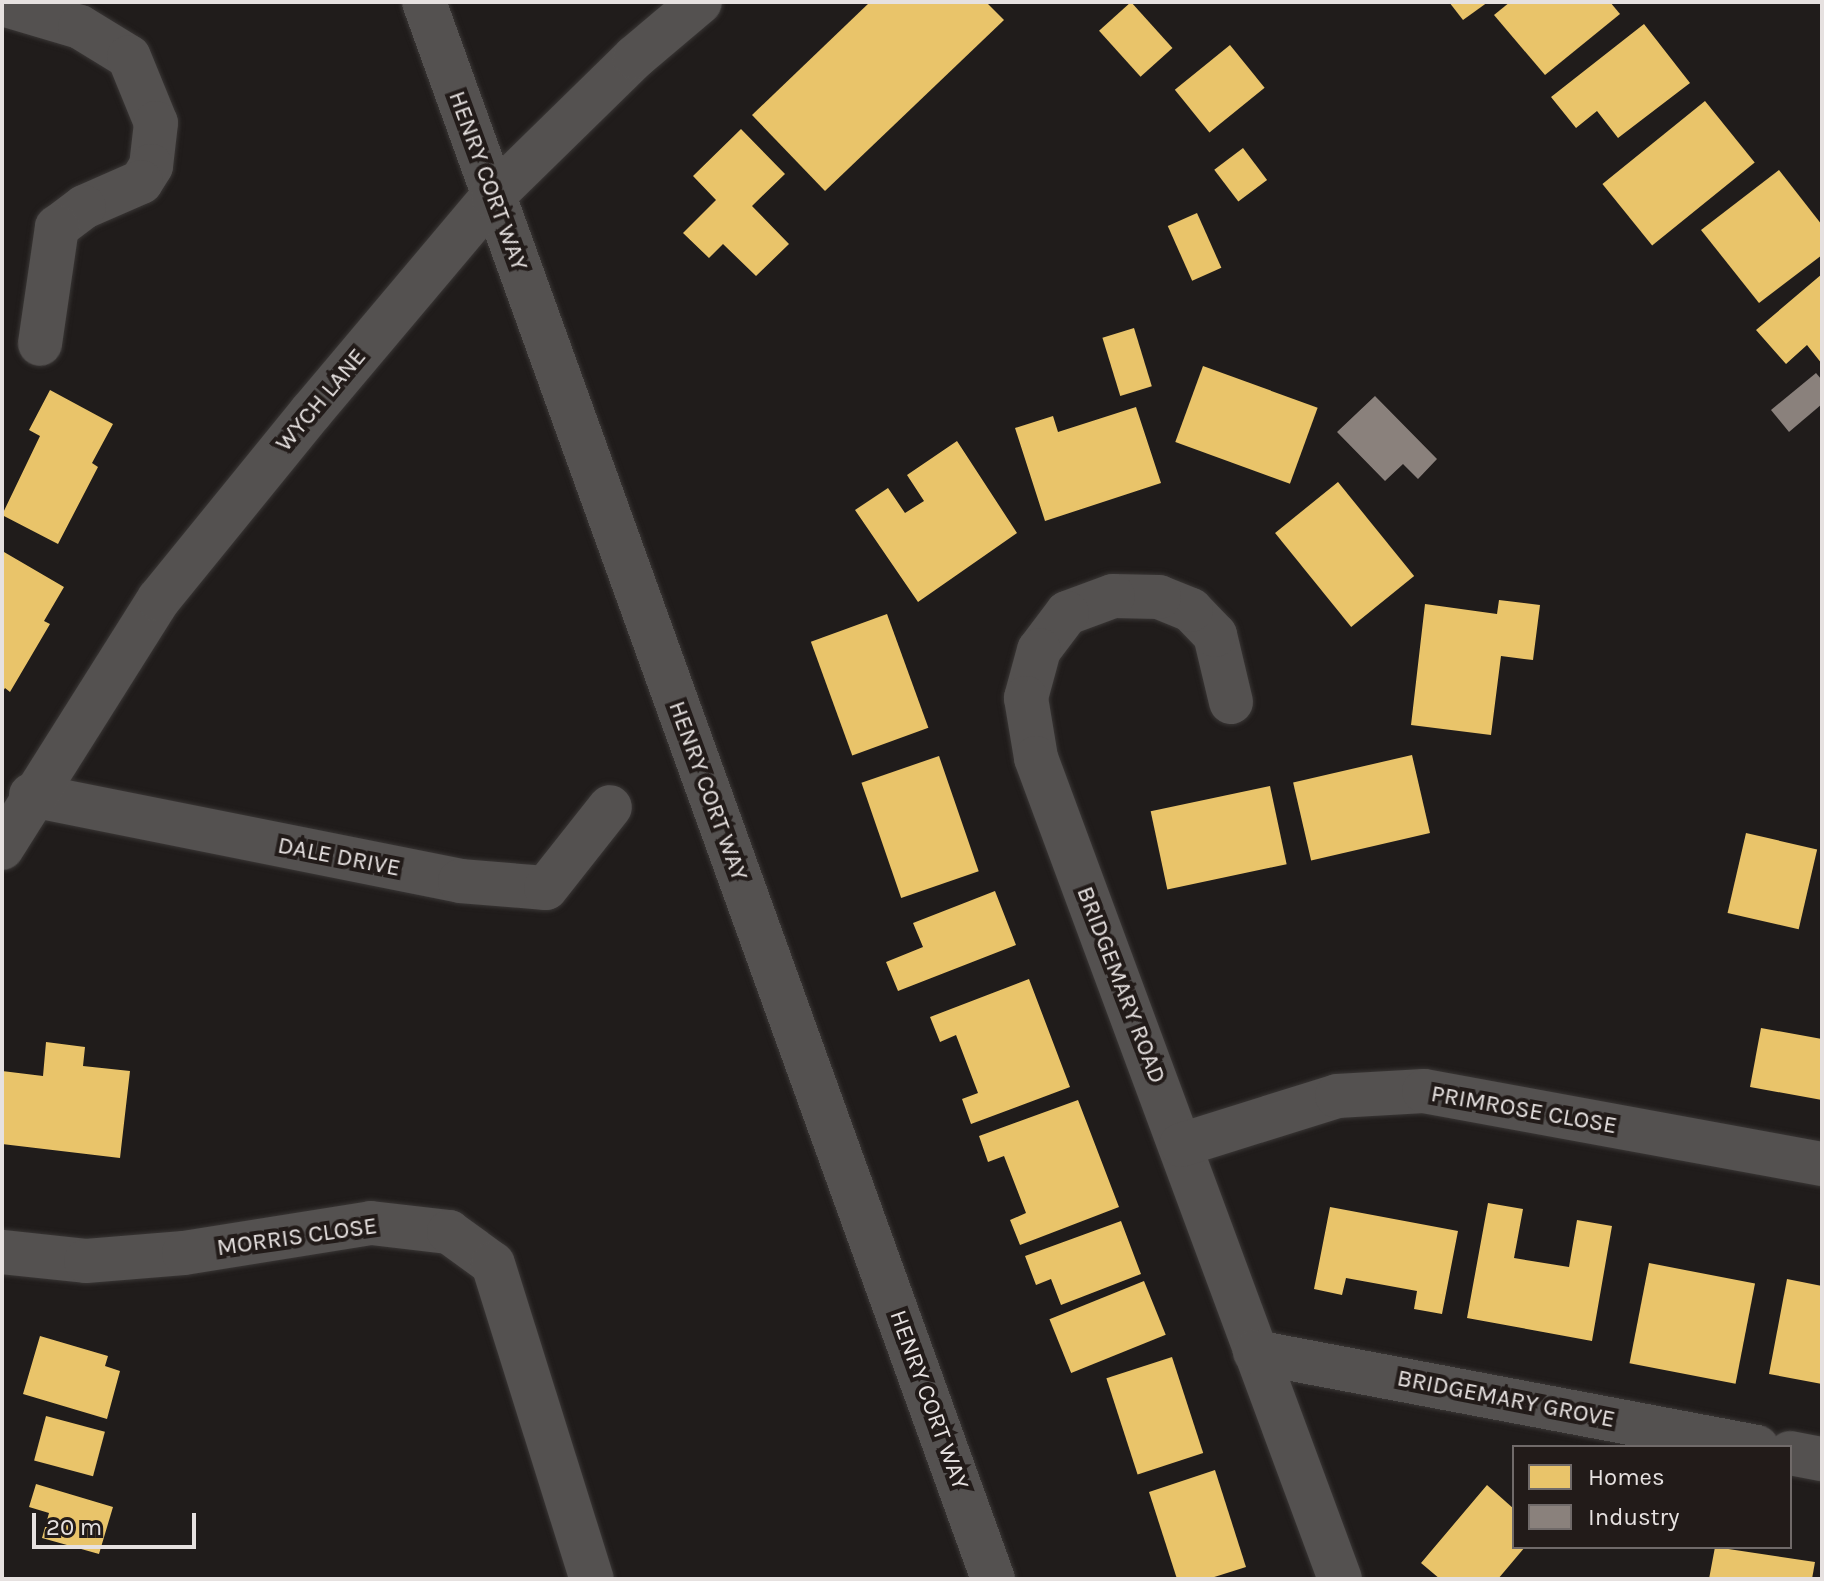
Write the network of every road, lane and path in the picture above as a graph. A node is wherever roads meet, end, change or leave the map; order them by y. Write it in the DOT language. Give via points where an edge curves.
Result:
graph roads {
  1 [pos="424,2"];
  2 [pos="700,2"];
  3 [pos="2,4"];
  4 [pos="493,196"];
  5 [pos="40,344"];
  6 [pos="1231,702"];
  7 [pos="31,795"];
  8 [pos="610,807"];
  9 [pos="2,848"];
  10 [pos="1181,1145"];
  11 [pos="1822,1164"];
  12 [pos="2,1252"];
  13 [pos="1255,1352"];
  14 [pos="1746,1445"];
  15 [pos="1792,1453"];
  16 [pos="1822,1459"];
  17 [pos="592,1579"];
  18 [pos="993,1579"];
  19 [pos="1340,1579"];
  1 -- 4 [label="street, HENRY CORT WAY"];
  2 -- 4 [label="street, WYCH LANE" via="635,57"];
  3 -- 5 [label="street" via="80,27 129,57 156,123 151,166 141,182 84,207 57,227"];
  4 -- 7 [label="street, WYCH LANE" via="159,599"];
  4 -- 18 [label="street, HENRY CORT WAY"];
  6 -- 10 [label="street, BRIDGEMARY ROAD" via="1215,635 1191,610 1159,597 1113,596 1067,613 1039,650 1026,698 1036,758"];
  7 -- 8 [label="street, DALE DRIVE" via="460,881 546,888"];
  7 -- 9 [label="street, WYCH LANE"];
  10 -- 11 [label="street, PRIMROSE CLOSE" via="1337,1096 1424,1091"];
  10 -- 13 [label="street, BRIDGEMARY ROAD"];
  12 -- 17 [label="street, MORRIS CLOSE" via="86,1261 184,1253 371,1223 449,1232 493,1264"];
  13 -- 14 [label="street, BRIDGEMARY GROVE"];
  13 -- 19 [label="street, BRIDGEMARY ROAD"];
  15 -- 16 [label="street"];
}
